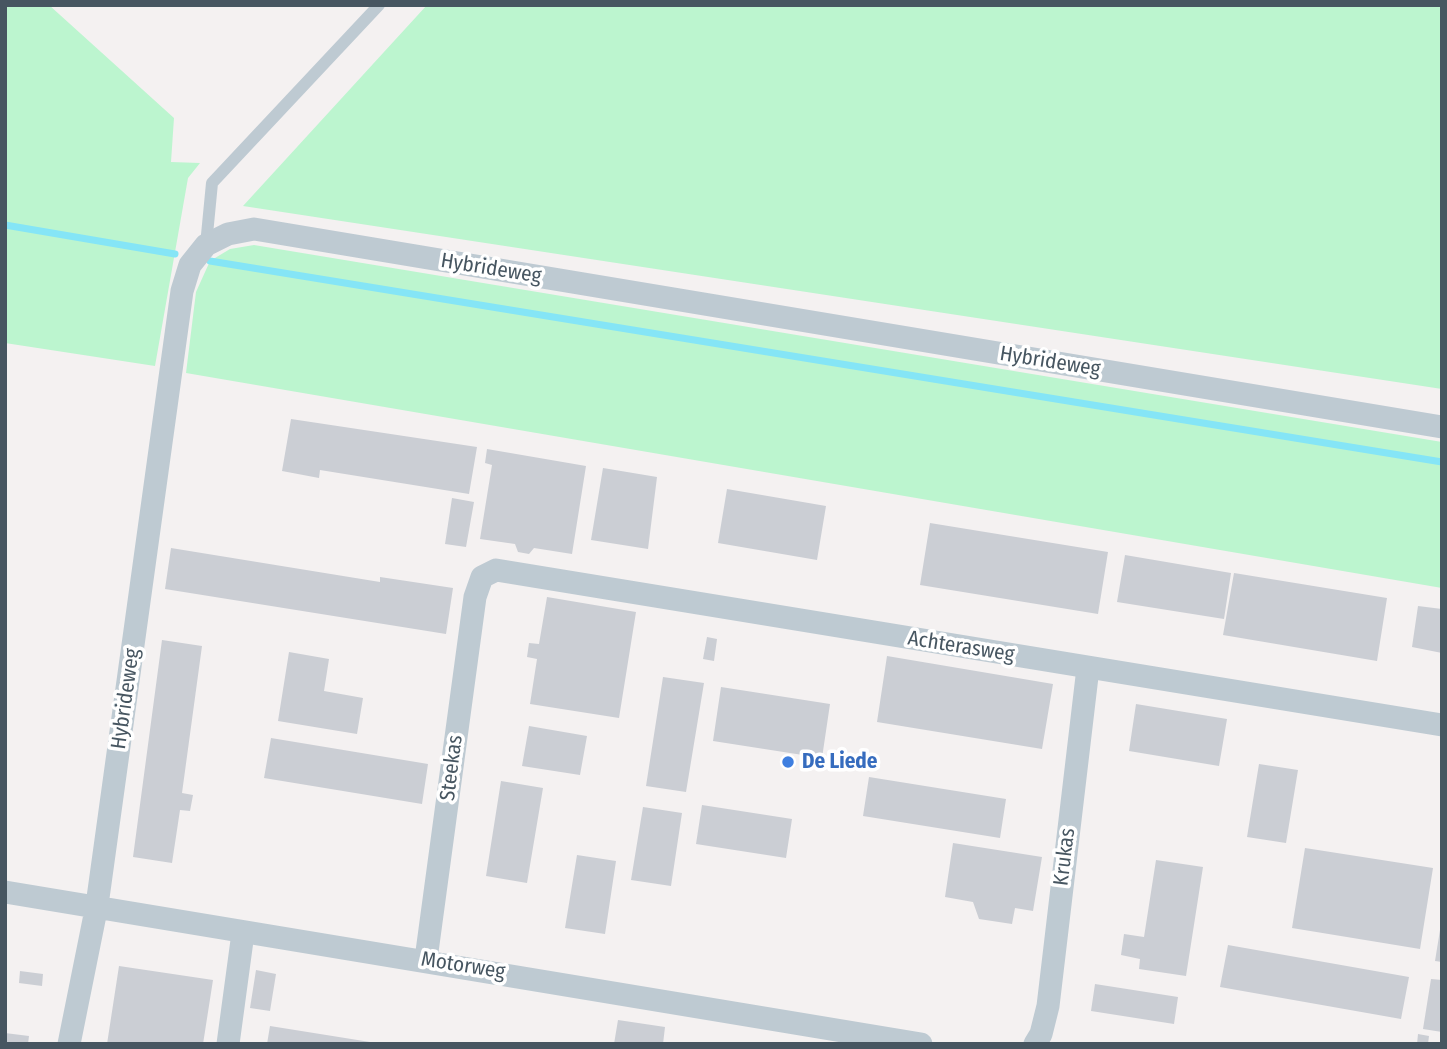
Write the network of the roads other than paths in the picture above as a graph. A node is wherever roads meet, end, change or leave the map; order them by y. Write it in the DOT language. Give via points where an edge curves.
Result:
graph roads {
  1 [pos="379,5"];
  2 [pos="206,245"];
  3 [pos="1442,427"];
  4 [pos="482,577"];
  5 [pos="1088,668"];
  6 [pos="1442,725"];
  7 [pos="5,892"];
  8 [pos="97,905"];
  9 [pos="243,933"];
  10 [pos="426,960"];
  11 [pos="69,1044"];
  12 [pos="228,1044"];
  13 [pos="921,1044"];
  14 [pos="1035,1044"];
  1 -- 2 [label="lane" via="212,183"];
  2 -- 3 [label="street, Hybrideweg" via="254,229"];
  2 -- 8 [label="street, Hybrideweg" via="190,265 182,291"];
  4 -- 5 [label="street, Achterasweg" via="496,570"];
  4 -- 10 [label="street, Steekas" via="475,597"];
  5 -- 6 [label="street, Achterasweg"];
  5 -- 14 [label="street, Krukas" via="1048,1006"];
  7 -- 8 [label="street, Motorweg"];
  8 -- 9 [label="street, Motorweg"];
  8 -- 11 [label="street, Hybrideweg"];
  9 -- 10 [label="street, Motorweg"];
  9 -- 12 [label="street"];
  10 -- 13 [label="street, Motorweg"];
}
